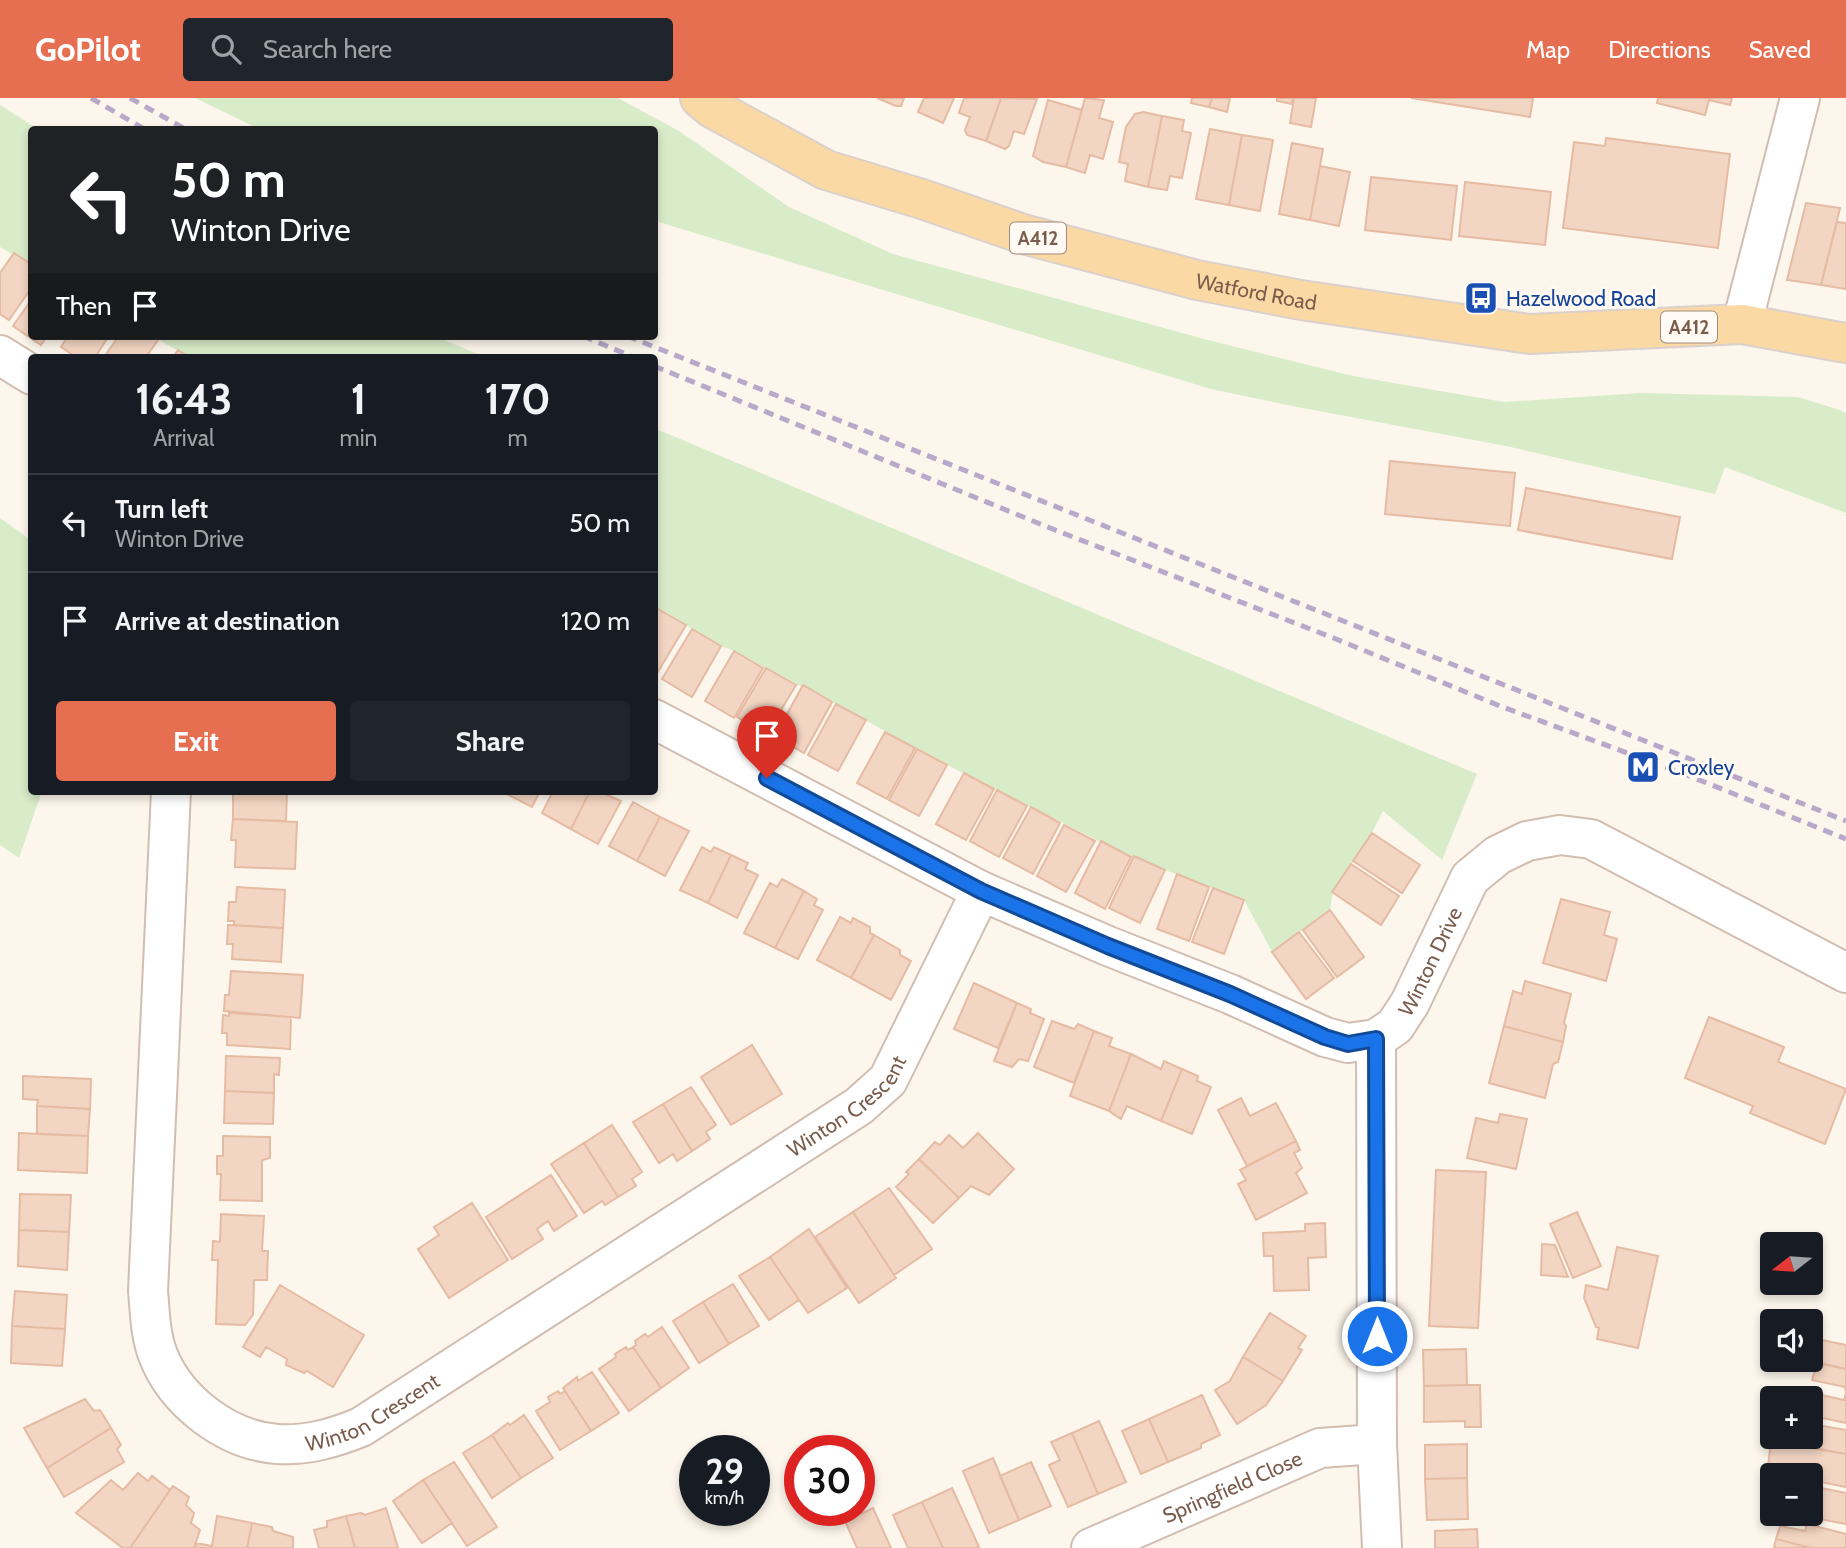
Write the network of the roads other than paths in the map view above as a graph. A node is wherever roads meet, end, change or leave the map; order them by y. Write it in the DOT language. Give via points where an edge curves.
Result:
graph roads {
  1 [pos="700,98"];
  2 [pos="1800,98"];
  3 [pos="1742,324"];
  4 [pos="1846,343"];
  5 [pos="0,355"];
  6 [pos="28,372"];
  7 [pos="658,721"];
  8 [pos="171,795"];
  9 [pos="981,891"];
  10 [pos="1846,973"];
  11 [pos="1376,1039"];
  12 [pos="1377,1444"];
  13 [pos="1091,1548"];
  14 [pos="1382,1548"];
  1 -- 3 [label="main road, Watford Road / A412" via="826,170 1023,234 1197,280 1530,334"];
  2 -- 3 [label="street"];
  3 -- 4 [label="main road, Watford Road / A412"];
  5 -- 6 [label="street"];
  7 -- 9 [label="street"];
  8 -- 9 [label="street, Winton Crescent" via="148,1291 151,1328 170,1379 190,1405 245,1437 275,1444 305,1444 361,1427 859,1106 888,1080"];
  9 -- 11 [label="street" via="1325,1037 1348,1044"];
  10 -- 11 [label="street, Winton Drive" via="1591,839 1560,835 1527,841 1498,855 1470,878 1410,1003 1395,1026"];
  11 -- 12 [label="street"];
  12 -- 13 [label="street, Springfield Close" via="1320,1448"];
  12 -- 14 [label="street"];
}
